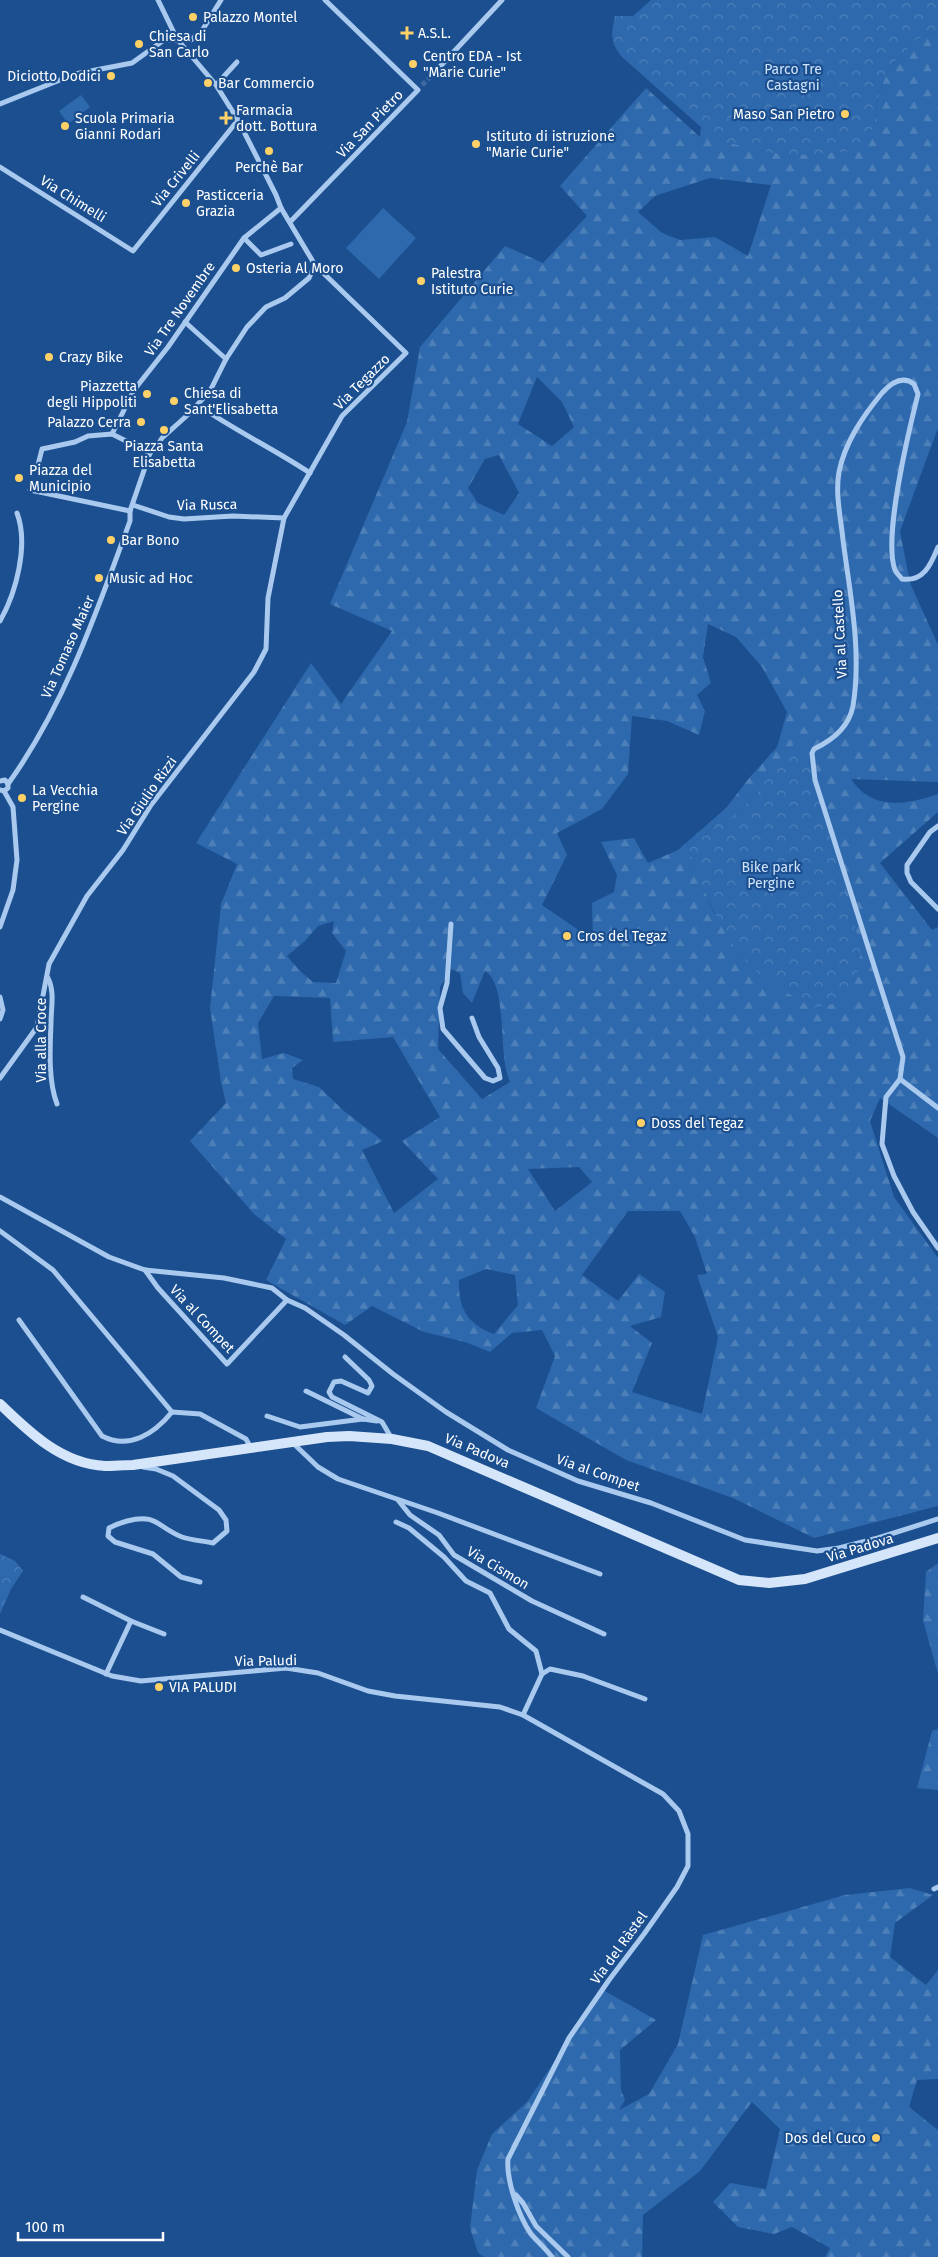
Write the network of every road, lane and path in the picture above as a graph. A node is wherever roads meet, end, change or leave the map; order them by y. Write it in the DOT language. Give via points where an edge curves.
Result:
graph roads {
  1 [pos="158,0"];
  2 [pos="221,0"];
  3 [pos="325,0"];
  4 [pos="502,0"];
  5 [pos="177,39"];
  6 [pos="237,62"];
  7 [pos="434,73"];
  8 [pos="216,85"];
  9 [pos="422,85"];
  10 [pos="418,90"];
  11 [pos="0,104"];
  12 [pos="238,120"];
  13 [pos="0,167"];
  14 [pos="281,208"];
  15 [pos="290,222"];
  16 [pos="244,238"];
  17 [pos="292,244"];
  18 [pos="133,251"];
  19 [pos="315,265"];
  20 [pos="185,322"];
  21 [pos="226,359"];
  22 [pos="198,405"];
  23 [pos="112,434"];
  24 [pos="150,453"];
  25 [pos="38,465"];
  26 [pos="310,473"];
  27 [pos="30,490"];
  28 [pos="133,505"];
  29 [pos="130,511"];
  30 [pos="17,513"];
  31 [pos="284,518"];
  32 [pos="938,547"];
  33 [pos="0,621"];
  34 [pos="0,781"];
  35 [pos="8,784"];
  36 [pos="2,790"];
  37 [pos="938,826"];
  38 [pos="938,909"];
  39 [pos="451,924"];
  40 [pos="0,927"];
  41 [pos="48,977"];
  42 [pos="0,997"];
  43 [pos="472,1018"];
  44 [pos="0,1019"];
  45 [pos="0,1078"];
  46 [pos="900,1079"];
  47 [pos="57,1104"];
  48 [pos="938,1108"];
  49 [pos="0,1197"];
  50 [pos="0,1231"];
  51 [pos="938,1248"];
  52 [pos="145,1270"];
  53 [pos="287,1300"];
  54 [pos="19,1320"];
  55 [pos="345,1358"];
  56 [pos="306,1391"];
  57 [pos="0,1404"];
  58 [pos="172,1412"];
  59 [pos="267,1416"];
  60 [pos="363,1419"];
  61 [pos="382,1422"];
  62 [pos="392,1438"];
  63 [pos="292,1442"];
  64 [pos="251,1448"];
  65 [pos="133,1465"];
  66 [pos="398,1500"];
  67 [pos="938,1519"];
  68 [pos="396,1522"];
  69 [pos="938,1538"];
  70 [pos="600,1574"];
  71 [pos="200,1582"];
  72 [pos="83,1597"];
  73 [pos="131,1621"];
  74 [pos="0,1630"];
  75 [pos="164,1634"];
  76 [pos="604,1634"];
  77 [pos="106,1674"];
  78 [pos="542,1674"];
  79 [pos="644,1699"];
  80 [pos="523,1715"];
  81 [pos="514,2193"];
  82 [pos="552,2257"];
  83 [pos="568,2257"];
  1 -- 5 [label="street, Via Tegazzo"];
  2 -- 5 [label="street" via="203,29 190,40"];
  3 -- 10 [label="street, Via San Pietro"];
  4 -- 7 [label="street"];
  5 -- 8 [label="street, Via Tegazzo"];
  5 -- 11 [label="street" via="164,40 132,63 75,74"];
  6 -- 8 [label="street"];
  8 -- 12 [label="street, Via Tegazzo"];
  9 -- 10 [label="street"];
  10 -- 15 [label="street, Via San Pietro"];
  12 -- 14 [label="street, Via Tegazzo"];
  12 -- 18 [label="street, Via Crivelli"];
  13 -- 18 [label="street, Via Chimelli"];
  14 -- 15 [label="street, Via Tegazzo"];
  14 -- 16 [label="street, Via Tre Novembre"];
  15 -- 19 [label="street, Via Tegazzo"];
  16 -- 17 [label="street" via="261,255"];
  16 -- 20 [label="street, Via Tre Novembre"];
  19 -- 21 [label="street" via="308,278 285,298 260,313"];
  19 -- 26 [label="street, Via Tegazzo" via="406,353 342,416"];
  20 -- 21 [label="street"];
  20 -- 23 [label="street, Via Tre Novembre" via="134,390"];
  21 -- 22 [label="street" via="211,389"];
  22 -- 24 [label="street"];
  22 -- 26 [label="street"];
  23 -- 24 [label="street"];
  23 -- 25 [label="street" via="88,436 42,449"];
  24 -- 28 [label="street, Via Tomaso Maier"];
  26 -- 31 [label="street, Via Tegazzo"];
  27 -- 29 [label="street"];
  28 -- 29 [label="street, Via Tomaso Maier"];
  28 -- 31 [label="street, Via Rusca" via="184,519 233,516"];
  29 -- 35 [label="street, Via Tomaso Maier" via="130,521 75,664 43,730"];
  30 -- 33 [label="street" via="22,552 15,586"];
  31 -- 41 [label="street, Via Giulio Rizzi" via="268,598 266,649 254,672 151,805 123,850 87,896 49,964"];
  32 -- 46 [label="street, Via al Castello" via="931,564 915,579 902,579 895,571 893,518 918,394 914,384 901,380 888,386 860,423 846,447 839,474 856,664 853,708 846,726 812,753 814,780 902,1057"];
  34 -- 35 [label="street" via="5,780"];
  35 -- 36 [label="street, Via Tomaso Maier" via="8,788"];
  36 -- 40 [label="street" via="13,807 17,860 13,890"];
  37 -- 38 [label="street" via="930,832 907,865 907,873"];
  39 -- 43 [label="street" via="446,983 440,1008 442,1029 485,1078 493,1081 500,1078 498,1068"];
  41 -- 45 [label="street, Via Giulio Rizzi" via="37,1027"];
  41 -- 47 [label="street, Via alla Croce" via="53,986 50,1023 52,1092"];
  42 -- 44 [label="street" via="3,1010"];
  46 -- 48 [label="street"];
  46 -- 51 [label="street" via="886,1097 882,1144 909,1205"];
  49 -- 52 [label="street, Via al Compet" via="110,1257"];
  50 -- 58 [label="street" via="54,1270"];
  52 -- 53 [label="street, Via al Compet" via="224,1278 272,1288"];
  52 -- 53 [label="street, Via al Compet" via="226,1364"];
  53 -- 67 [label="street, Via al Compet" via="313,1313 446,1412 508,1450 578,1481 651,1503 745,1540 817,1551 862,1542"];
  54 -- 58 [label="street" via="102,1436 114,1443 132,1442 164,1422"];
  55 -- 61 [label="street" via="372,1386 368,1393 341,1381 334,1382 329,1392"];
  56 -- 60 [label="street"];
  57 -- 65 [label="main road, Via Padova" via="36,1439 71,1458 104,1466"];
  58 -- 64 [label="street" via="200,1414 246,1439"];
  59 -- 60 [label="street" via="300,1427"];
  60 -- 61 [label="street"];
  61 -- 62 [label="street"];
  62 -- 63 [label="main road, Via Padova" via="350,1436"];
  62 -- 69 [label="main road, Via Padova" via="428,1446 739,1580 769,1583 805,1579"];
  63 -- 64 [label="main road, Via Padova"];
  63 -- 66 [label="street, Via Cismon" via="318,1467 338,1479"];
  64 -- 65 [label="main road, Via Padova"];
  65 -- 71 [label="street" via="173,1476 219,1510 226,1520 227,1531 213,1543 182,1536 152,1520 140,1518 115,1524 109,1528 108,1536 115,1542 153,1554 181,1577"];
  66 -- 70 [label="street, Via Cismon"];
  66 -- 76 [label="street, Via Cismon" via="410,1515 439,1535 461,1560 532,1601"];
  68 -- 78 [label="street" via="409,1528 444,1557 466,1581 490,1593 509,1628 536,1651"];
  72 -- 73 [label="street"];
  73 -- 75 [label="street"];
  73 -- 77 [label="street"];
  74 -- 77 [label="street, Via Paludi"];
  77 -- 80 [label="street, Via Paludi" via="141,1681 286,1668 318,1673 368,1691 500,1708"];
  78 -- 79 [label="street" via="550,1669 564,1670"];
  78 -- 80 [label="street"];
  80 -- 81 [label="street, Via del Ràstel" via="663,1794 678,1811 688,1834 688,1866 644,1934 569,2038 508,2159 508,2176"];
  81 -- 82 [label="street, Via del Ràstel" via="530,2232"];
  81 -- 83 [label="street" via="536,2226"];
}
